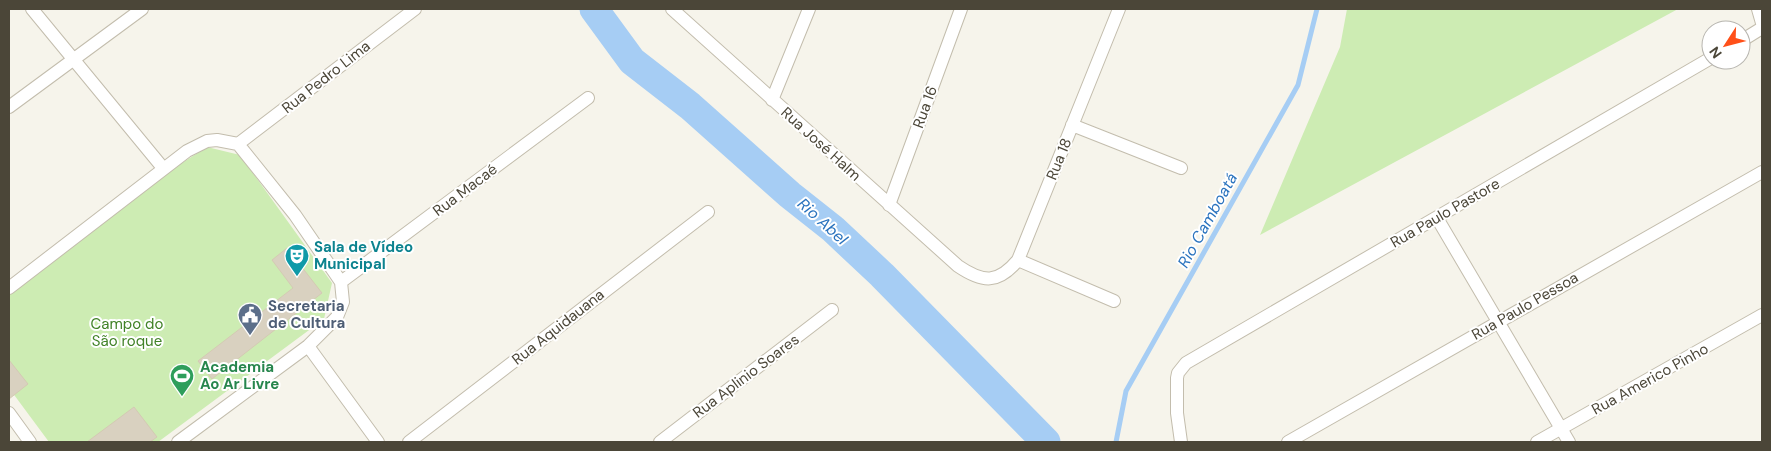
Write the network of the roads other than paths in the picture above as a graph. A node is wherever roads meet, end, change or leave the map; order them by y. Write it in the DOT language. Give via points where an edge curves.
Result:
graph roads {
  1 [pos="32,9"];
  2 [pos="142,9"];
  3 [pos="415,9"];
  4 [pos="672,9"];
  5 [pos="809,9"];
  6 [pos="961,9"];
  7 [pos="1119,9"];
  8 [pos="1758,9"];
  9 [pos="1762,23"];
  10 [pos="1762,28"];
  11 [pos="1751,35"];
  12 [pos="75,58"];
  13 [pos="1701,64"];
  14 [pos="588,98"];
  15 [pos="772,100"];
  16 [pos="9,107"];
  17 [pos="1072,125"];
  18 [pos="238,144"];
  19 [pos="163,168"];
  20 [pos="1181,168"];
  21 [pos="1762,172"];
  22 [pos="889,204"];
  23 [pos="708,212"];
  24 [pos="1437,218"];
  25 [pos="1018,260"];
  26 [pos="973,276"];
  27 [pos="342,282"];
  28 [pos="9,288"];
  29 [pos="1114,301"];
  30 [pos="832,310"];
  31 [pos="1762,315"];
  32 [pos="1498,321"];
  33 [pos="308,346"];
  34 [pos="9,413"];
  35 [pos="1561,429"];
  36 [pos="30,442"];
  37 [pos="178,442"];
  38 [pos="378,442"];
  39 [pos="409,442"];
  40 [pos="660,442"];
  41 [pos="1180,442"];
  42 [pos="1288,442"];
  43 [pos="1537,442"];
  44 [pos="1569,442"];
  1 -- 12 [label="street"];
  2 -- 12 [label="street"];
  3 -- 18 [label="street, Rua Pedro Lima"];
  4 -- 15 [label="street, Rua José Halm"];
  5 -- 15 [label="street"];
  6 -- 22 [label="street, Rua 16"];
  7 -- 17 [label="street, Rua 18"];
  8 -- 9 [label="street"];
  10 -- 11 [label="street"];
  12 -- 16 [label="street"];
  12 -- 19 [label="street"];
  13 -- 24 [label="street, Rua Paulo Pastore"];
  14 -- 27 [label="street, Rua Macaé"];
  15 -- 22 [label="street, Rua José Halm"];
  17 -- 20 [label="street"];
  17 -- 25 [label="street, Rua 18"];
  18 -- 19 [label="street" via="207,141"];
  18 -- 27 [label="street" via="295,215"];
  19 -- 28 [label="street"];
  21 -- 32 [label="street, Rua Paulo Pessoa"];
  22 -- 26 [label="street, Rua José Halm"];
  23 -- 39 [label="street, Rua Aquidauana"];
  24 -- 32 [label="street"];
  24 -- 41 [label="street, Rua Paulo Pastore" via="1196,356 1180,369 1177,378"];
  25 -- 26 [label="street, Rua 18" via="1007,274 992,278"];
  25 -- 29 [label="street"];
  27 -- 33 [label="street" via="343,302 337,317"];
  30 -- 40 [label="street, Rua Aplinio Soares"];
  31 -- 35 [label="street, Rua Americo Pinho"];
  32 -- 35 [label="street"];
  32 -- 42 [label="street, Rua Paulo Pessoa"];
  33 -- 37 [label="street"];
  33 -- 38 [label="street"];
  34 -- 36 [label="street"];
  35 -- 43 [label="street, Rua Americo Pinho"];
  35 -- 44 [label="street"];
}
